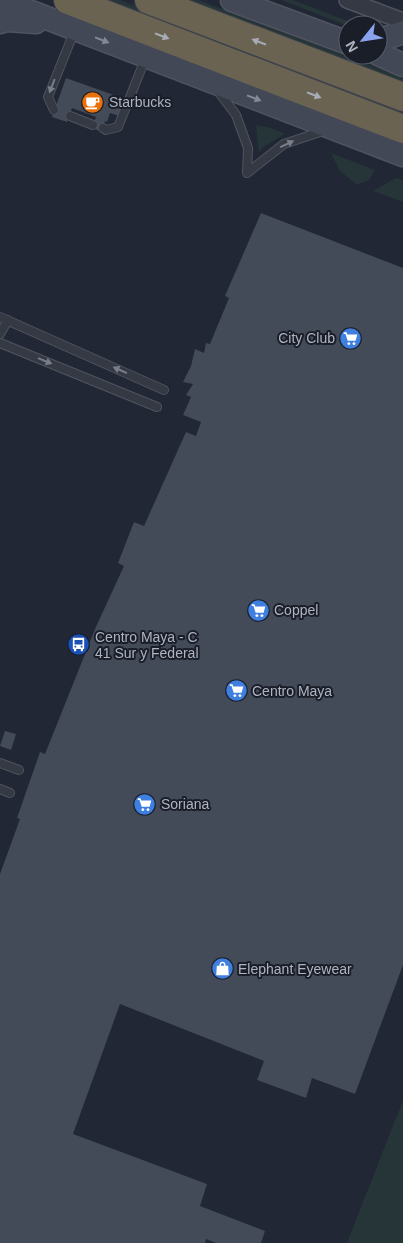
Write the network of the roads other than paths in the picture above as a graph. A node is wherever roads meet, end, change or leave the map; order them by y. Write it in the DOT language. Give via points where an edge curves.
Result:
graph roads {
  1 [pos="0,0"];
  2 [pos="149,0"];
  3 [pos="232,0"];
  4 [pos="347,0"];
  5 [pos="66,18"];
  6 [pos="0,22"];
  7 [pos="403,22"];
  8 [pos="403,32"];
  9 [pos="388,37"];
  10 [pos="338,39"];
  11 [pos="146,57"];
  12 [pos="388,58"];
  13 [pos="403,65"];
  14 [pos="211,81"];
  15 [pos="403,97"];
  16 [pos="54,110"];
  17 [pos="70,116"];
  18 [pos="93,125"];
  19 [pos="103,128"];
  20 [pos="332,128"];
  21 [pos="403,129"];
  22 [pos="403,155"];
  23 [pos="4,318"];
  24 [pos="0,334"];
  25 [pos="0,343"];
  26 [pos="164,390"];
  27 [pos="157,407"];
  28 [pos="0,763"];
  29 [pos="19,770"];
  30 [pos="0,789"];
  31 [pos="10,793"];
  1 -- 5 [label="main road"];
  15 -- 2 [label="highway, one-way"];
  3 -- 10 [label="main road"];
  4 -- 7 [label="street"];
  5 -- 6 [label="main road"];
  5 -- 11 [label="main road, one-way"];
  5 -- 16 [label="lane, one-way" via="48,96"];
  5 -- 21 [label="highway, one-way"];
  8 -- 9 [label="main road"];
  11 -- 14 [label="main road"];
  11 -- 19 [label="lane" via="118,127"];
  12 -- 13 [label="main road"];
  14 -- 20 [label="main road, one-way"];
  14 -- 20 [label="lane, one-way" via="236,115 248,148 247,173 284,144"];
  17 -- 18 [label="lane"];
  20 -- 22 [label="main road"];
  23 -- 24 [label="lane"];
  26 -- 23 [label="lane, one-way"];
  25 -- 27 [label="lane, one-way"];
  28 -- 29 [label="lane"];
  30 -- 31 [label="lane"];
}
